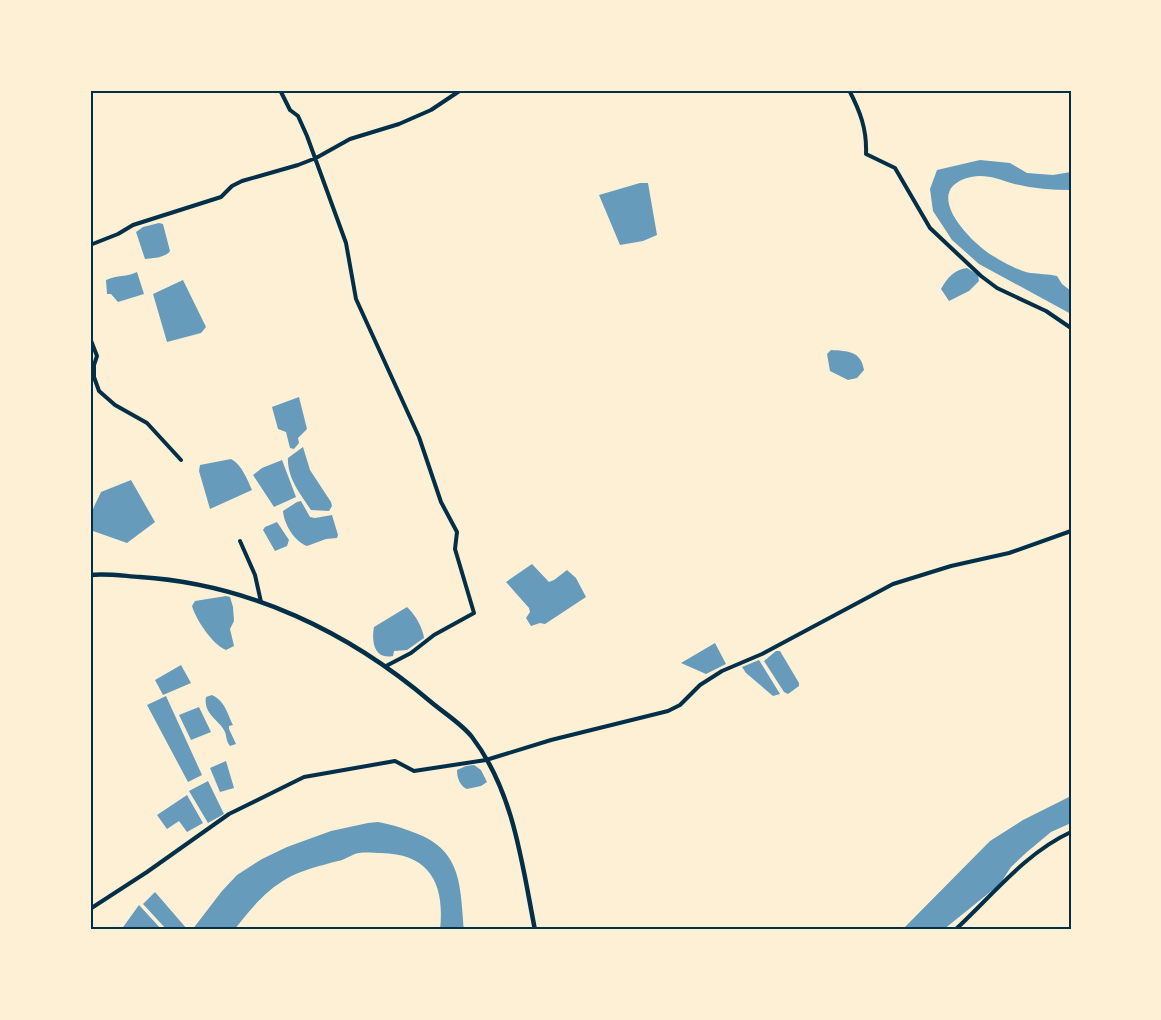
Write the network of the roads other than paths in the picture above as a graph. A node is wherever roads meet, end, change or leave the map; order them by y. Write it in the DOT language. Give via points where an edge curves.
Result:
graph roads {
  1 [pos="280,90"];
  2 [pos="461,90"];
  3 [pos="849,90"];
  4 [pos="316,158"];
  5 [pos="90,245"];
  6 [pos="1071,328"];
  7 [pos="90,338"];
  8 [pos="182,460"];
  9 [pos="1071,531"];
  10 [pos="240,541"];
  11 [pos="90,575"];
  12 [pos="261,602"];
  13 [pos="386,666"];
  14 [pos="486,760"];
  15 [pos="1071,832"];
  16 [pos="90,909"];
  17 [pos="535,930"];
  18 [pos="955,930"];
  1 -- 4 [label="street" via="290,110 298,116"];
  2 -- 4 [label="street" via="431,110 350,140"];
  3 -- 6 [label="street" via="861,112 866,154 895,168 930,228 997,288 1046,311"];
  4 -- 5 [label="street" via="242,180 221,196 133,225"];
  4 -- 13 [label="street" via="346,243 356,299 457,532 455,549 474,613"];
  7 -- 8 [label="street" via="97,356 93,365 99,391 147,423"];
  9 -- 14 [label="street" via="1009,553 893,584 772,649 722,671 668,711"];
  10 -- 12 [label="street" via="255,575"];
  11 -- 12 [label="street" via="157,578 213,587"];
  12 -- 13 [label="street" via="303,618 361,648"];
  13 -- 14 [label="street" via="471,736"];
  14 -- 16 [label="street" via="414,771 395,761 304,777 229,814"];
  14 -- 17 [label="street" via="496,776 514,829"];
  15 -- 18 [label="street" via="1035,855"];
}
